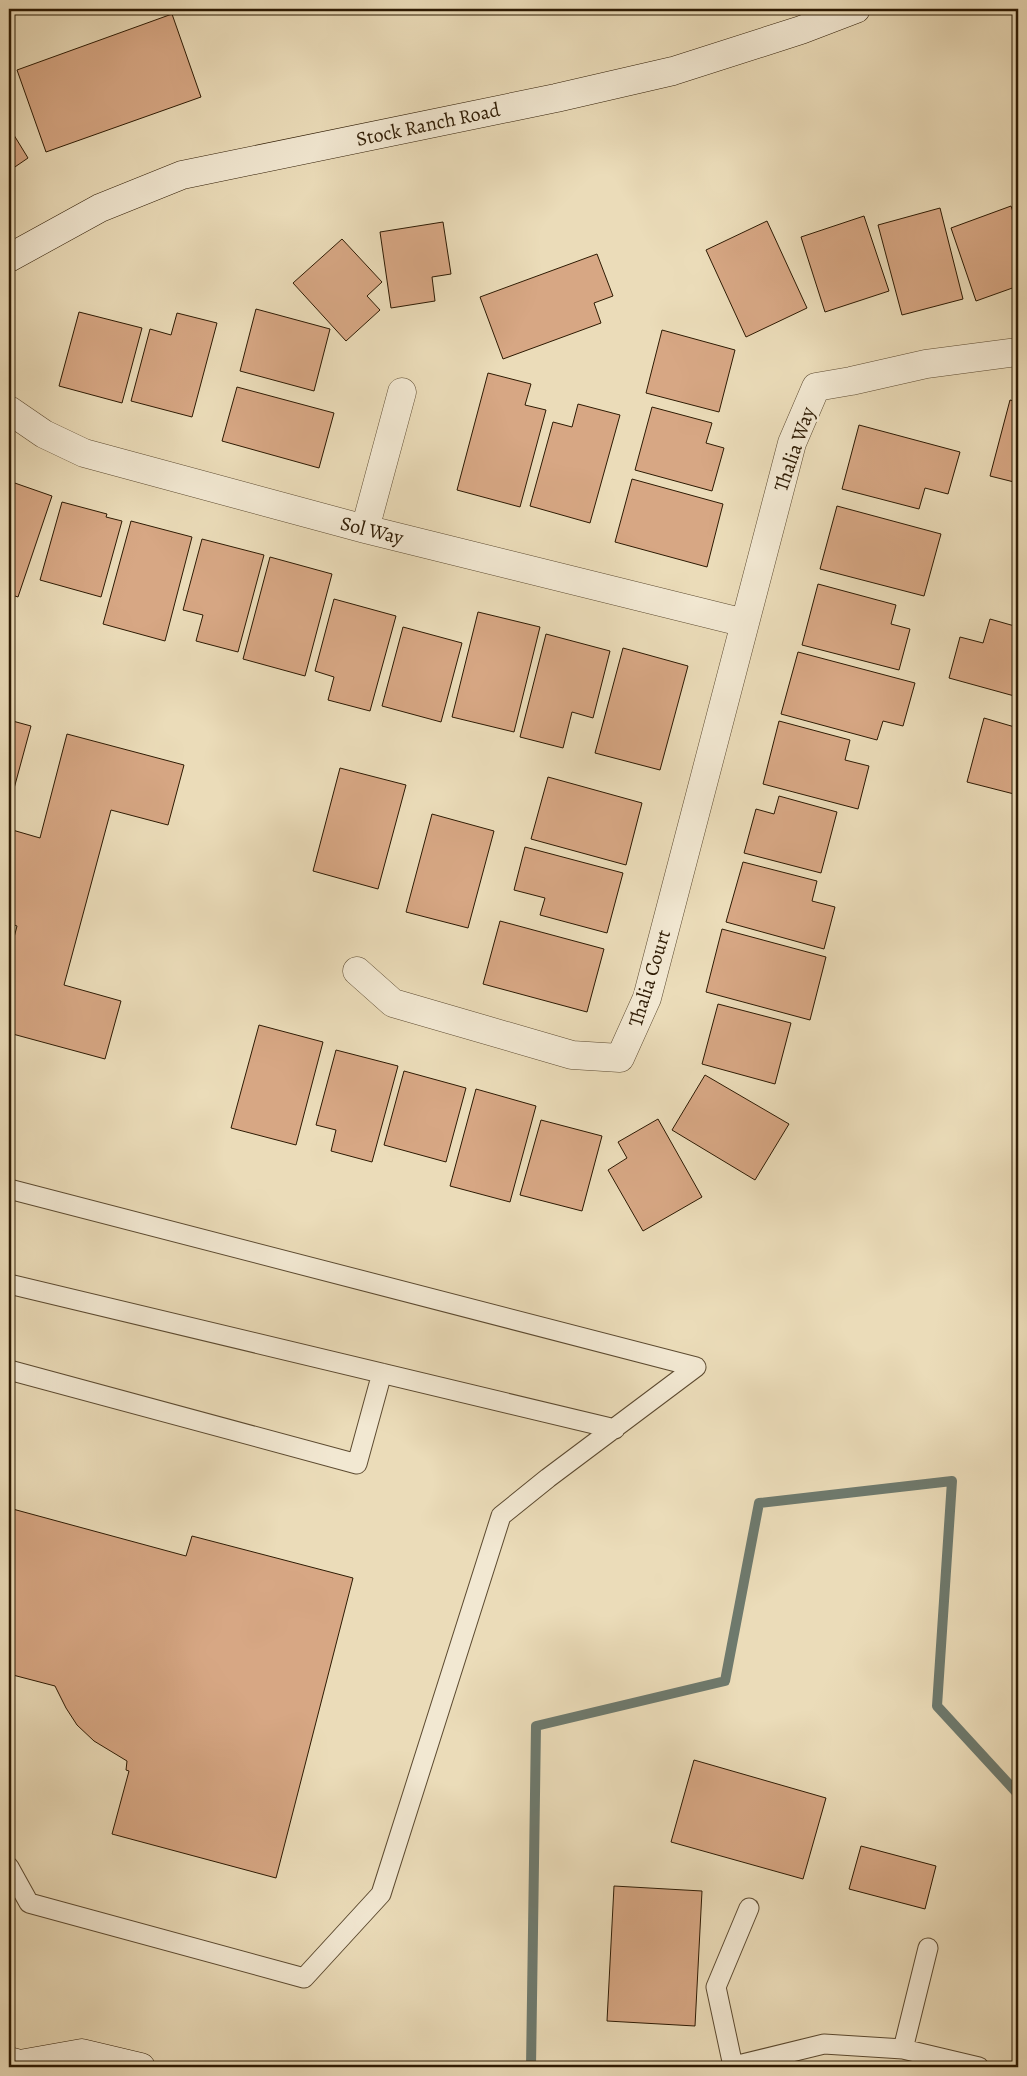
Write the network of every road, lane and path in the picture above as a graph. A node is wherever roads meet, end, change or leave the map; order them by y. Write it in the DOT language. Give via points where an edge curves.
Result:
graph roads {
  1 [pos="856,9"];
  2 [pos="9,258"];
  3 [pos="1018,352"];
  4 [pos="402,392"];
  5 [pos="9,410"];
  6 [pos="365,529"];
  7 [pos="745,623"];
  8 [pos="356,971"];
  9 [pos="9,1189"];
  10 [pos="9,1284"];
  11 [pos="9,1370"];
  12 [pos="382,1373"];
  13 [pos="615,1428"];
  14 [pos="9,1867"];
  15 [pos="748,1908"];
  16 [pos="928,1948"];
  17 [pos="903,2049"];
  18 [pos="18,2064"];
  19 [pos="732,2066"];
  20 [pos="141,2067"];
  21 [pos="979,2067"];
  1 -- 2 [label="street, Stock Ranch Road" via="673,71 182,175 100,208"];
  3 -- 7 [label="street, Thalia Way" via="926,364 816,387 792,443"];
  4 -- 6 [label="street"];
  5 -- 6 [label="street, Sol Way" via="44,434 84,453"];
  6 -- 7 [label="street, Sol Way"];
  7 -- 8 [label="street, Thalia Court" via="647,998 620,1058 572,1055 393,1003"];
  9 -- 13 [label="lane" via="696,1367"];
  10 -- 12 [label="lane"];
  11 -- 12 [label="lane" via="357,1464"];
  12 -- 13 [label="lane"];
  13 -- 14 [label="lane" via="501,1516 381,1894 304,1978 28,1903"];
  15 -- 19 [label="lane" via="716,1986"];
  16 -- 17 [label="lane"];
  17 -- 19 [label="lane" via="824,2044"];
  17 -- 21 [label="lane"];
  18 -- 20 [label="street" via="82,2053"];
}
